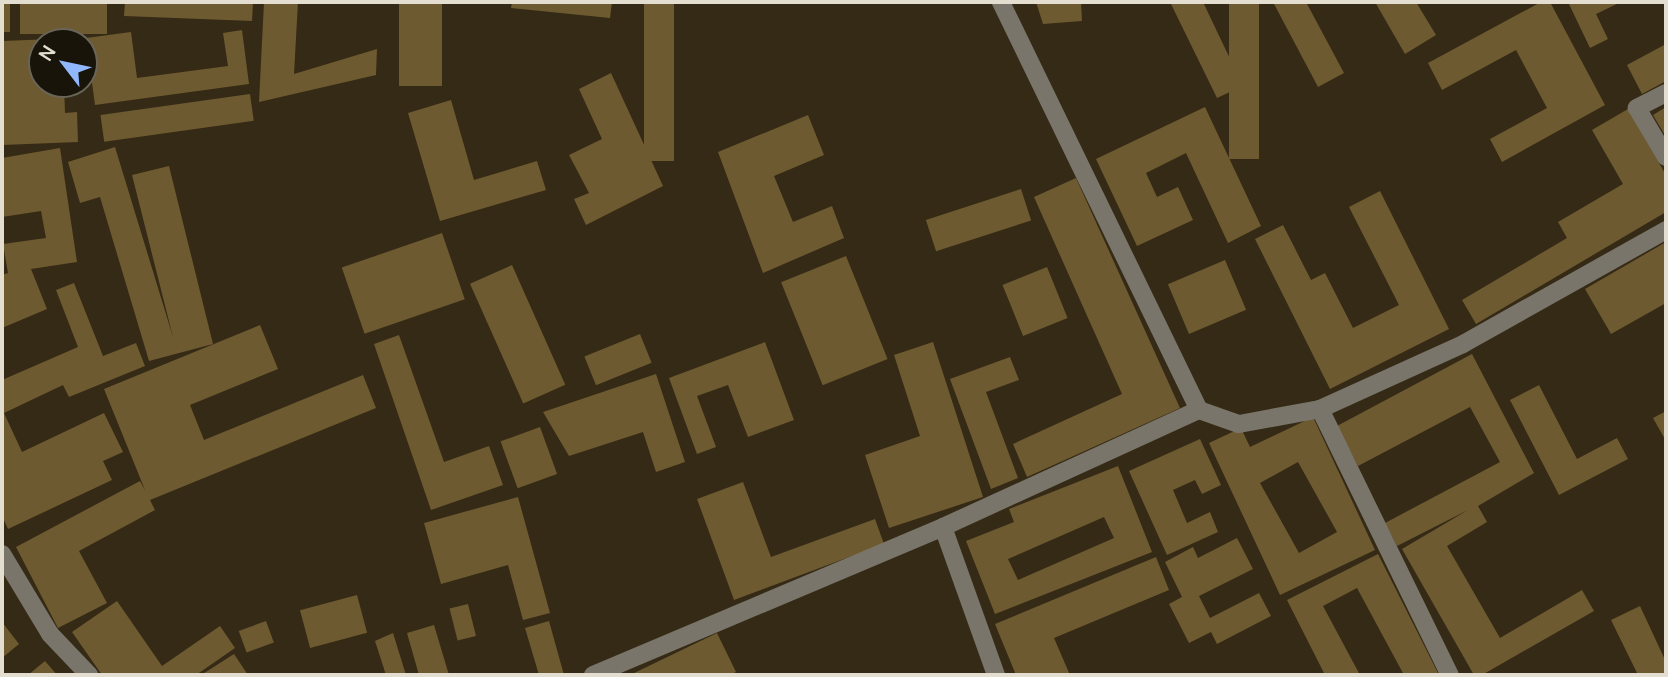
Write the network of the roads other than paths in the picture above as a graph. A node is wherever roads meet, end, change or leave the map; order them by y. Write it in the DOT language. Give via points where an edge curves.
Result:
graph roads {
  1 [pos="1001,2"];
  2 [pos="1666,93"];
  3 [pos="1666,158"];
  4 [pos="1666,230"];
  5 [pos="1320,409"];
  6 [pos="1199,410"];
  7 [pos="943,527"];
  8 [pos="2,554"];
  9 [pos="89,675"];
  10 [pos="593,675"];
  11 [pos="996,675"];
  12 [pos="1450,675"];
  1 -- 6 [label="street"];
  2 -- 3 [label="street" via="1637,107"];
  4 -- 5 [label="street" via="1464,344"];
  5 -- 6 [label="street" via="1239,425"];
  5 -- 12 [label="street"];
  6 -- 7 [label="street"];
  7 -- 10 [label="street"];
  7 -- 11 [label="street"];
  8 -- 9 [label="street" via="50,634"];
}
